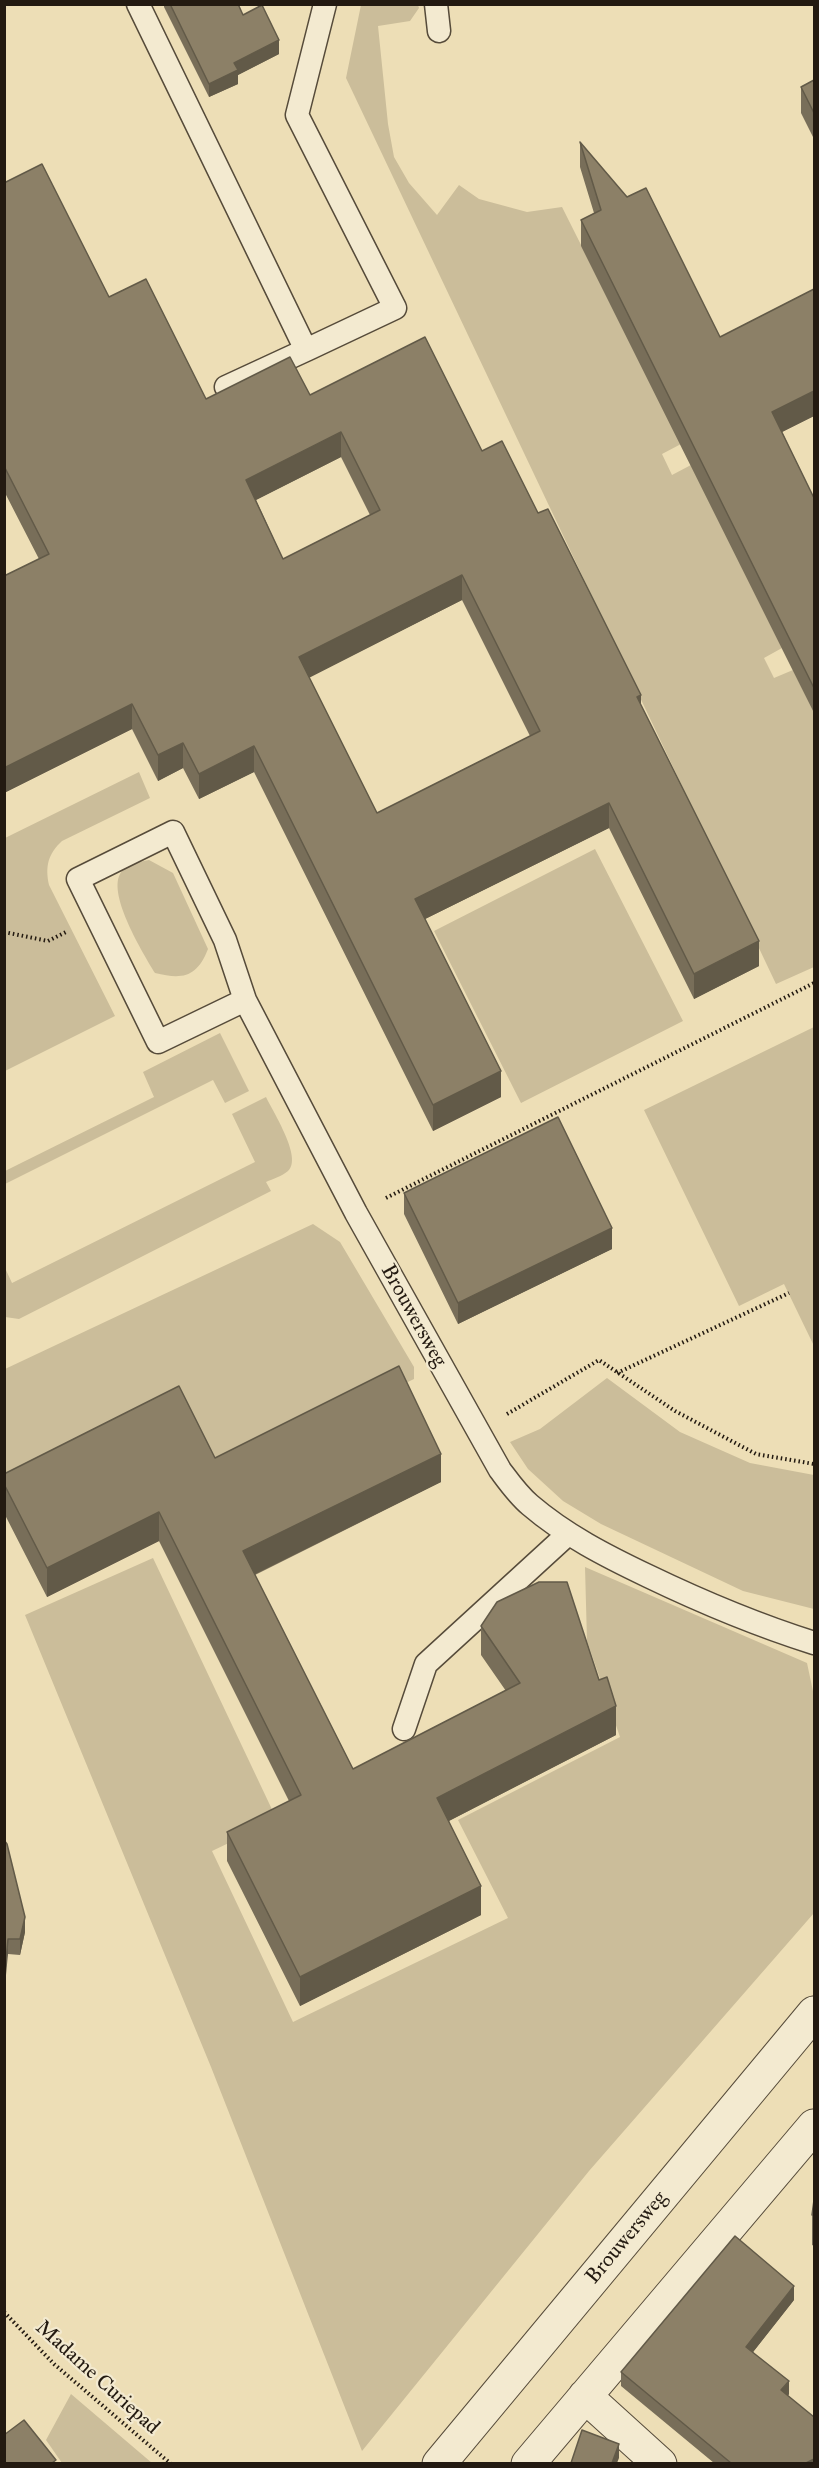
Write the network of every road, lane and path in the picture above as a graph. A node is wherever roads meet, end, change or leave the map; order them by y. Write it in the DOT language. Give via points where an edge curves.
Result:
graph roads {
  1 [pos="138,4"];
  2 [pos="325,4"];
  3 [pos="436,4"];
  4 [pos="439,31"];
  5 [pos="306,350"];
  6 [pos="226,387"];
  7 [pos="71,929"];
  8 [pos="4,932"];
  9 [pos="814,983"];
  10 [pos="245,1000"];
  11 [pos="387,1197"];
  12 [pos="789,1293"];
  13 [pos="617,1373"];
  14 [pos="478,1432"];
  15 [pos="814,1464"];
  16 [pos="568,1534"];
  17 [pos="814,1643"];
  18 [pos="404,1729"];
  19 [pos="814,2013"];
  20 [pos="814,2126"];
  21 [pos="4,2312"];
  22 [pos="585,2396"];
  23 [pos="171,2463"];
  24 [pos="439,2463"];
  25 [pos="528,2463"];
  26 [pos="660,2463"];
  1 -- 5 [label="lane"];
  2 -- 5 [label="lane" via="297,115 395,308"];
  3 -- 4 [label="lane"];
  5 -- 6 [label="lane"];
  7 -- 8 [label="path" via="48,941"];
  9 -- 11 [label="path"];
  10 -- 10 [label="lane, Brouwersweg" via="225,940 173,832 78,879 158,1042"];
  10 -- 14 [label="lane, Brouwersweg" via="356,1213"];
  12 -- 13 [label="path"];
  13 -- 14 [label="path" via="599,1360"];
  13 -- 15 [label="path" via="675,1411 756,1454"];
  14 -- 16 [label="lane, Brouwersweg" via="514,1489"];
  16 -- 17 [label="lane, Brouwersweg" via="677,1590"];
  16 -- 18 [label="lane" via="426,1664"];
  19 -- 24 [label="street, Brouwersweg"];
  20 -- 22 [label="street"];
  21 -- 23 [label="path, Madame Curiepad" via="54,2364"];
  22 -- 25 [label="street"];
  22 -- 26 [label="street"];
}
